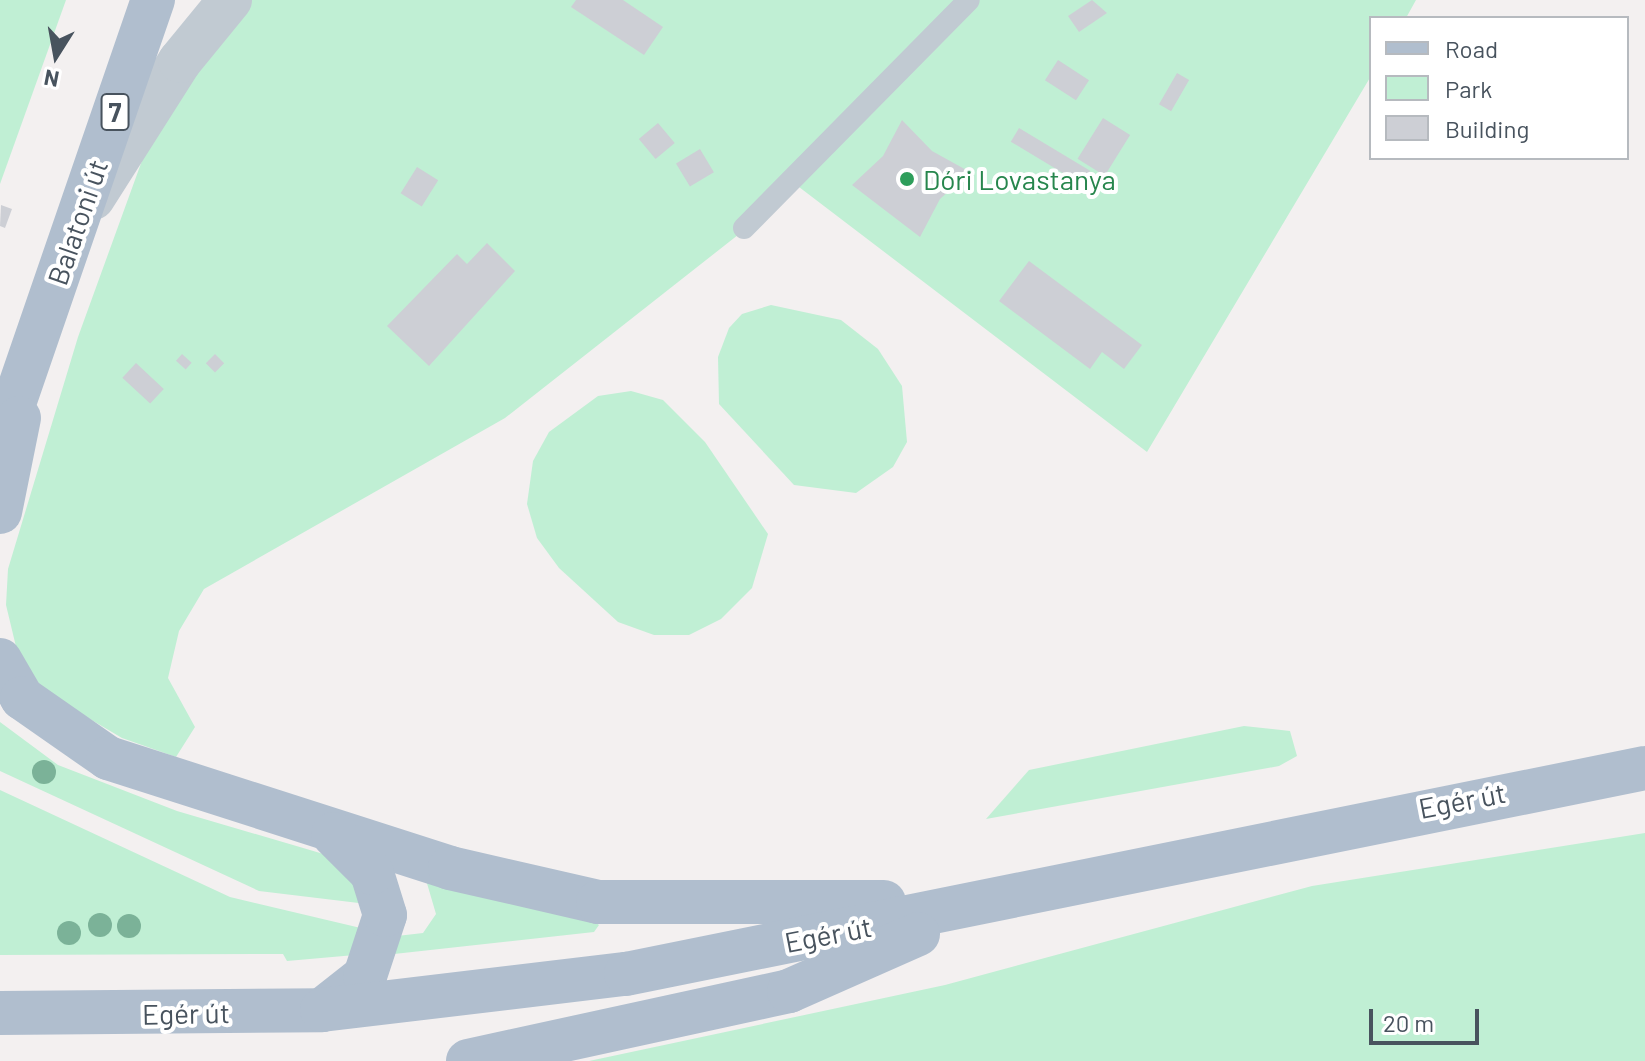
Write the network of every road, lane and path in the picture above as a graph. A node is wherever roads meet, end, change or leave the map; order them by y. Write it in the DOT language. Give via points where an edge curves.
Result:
graph roads {
  1 [pos="153,0"];
  2 [pos="230,0"];
  3 [pos="969,0"];
  4 [pos="77,224"];
  5 [pos="744,228"];
  6 [pos="41,326"];
  7 [pos="0,367"];
  8 [pos="0,444"];
  9 [pos="0,512"];
  10 [pos="0,660"];
  11 [pos="1645,768"];
  12 [pos="331,832"];
  13 [pos="994,901"];
  14 [pos="322,1010"];
  15 [pos="0,1013"];
  16 [pos="468,1061"];
  1 -- 4 [label="main road, Balatoni út / 7"];
  2 -- 4 [label="street" via="180,61"];
  3 -- 5 [label="lane"];
  4 -- 6 [label="main road, Balatoni út / 7"];
  6 -- 7 [label="main road"];
  6 -- 8 [label="main road, Balatoni út / 7"];
  6 -- 9 [label="main road"];
  10 -- 12 [label="main road" via="22,698 97,752"];
  11 -- 13 [label="main road, Egér út" via="1247,842"];
  12 -- 13 [label="main road" via="545,894 598,902"];
  12 -- 14 [label="main road" via="372,873 385,915 365,976"];
  13 -- 14 [label="main road, Egér út" via="626,974"];
  13 -- 16 [label="main road" via="789,991"];
  14 -- 15 [label="main road, Egér út"];
}
